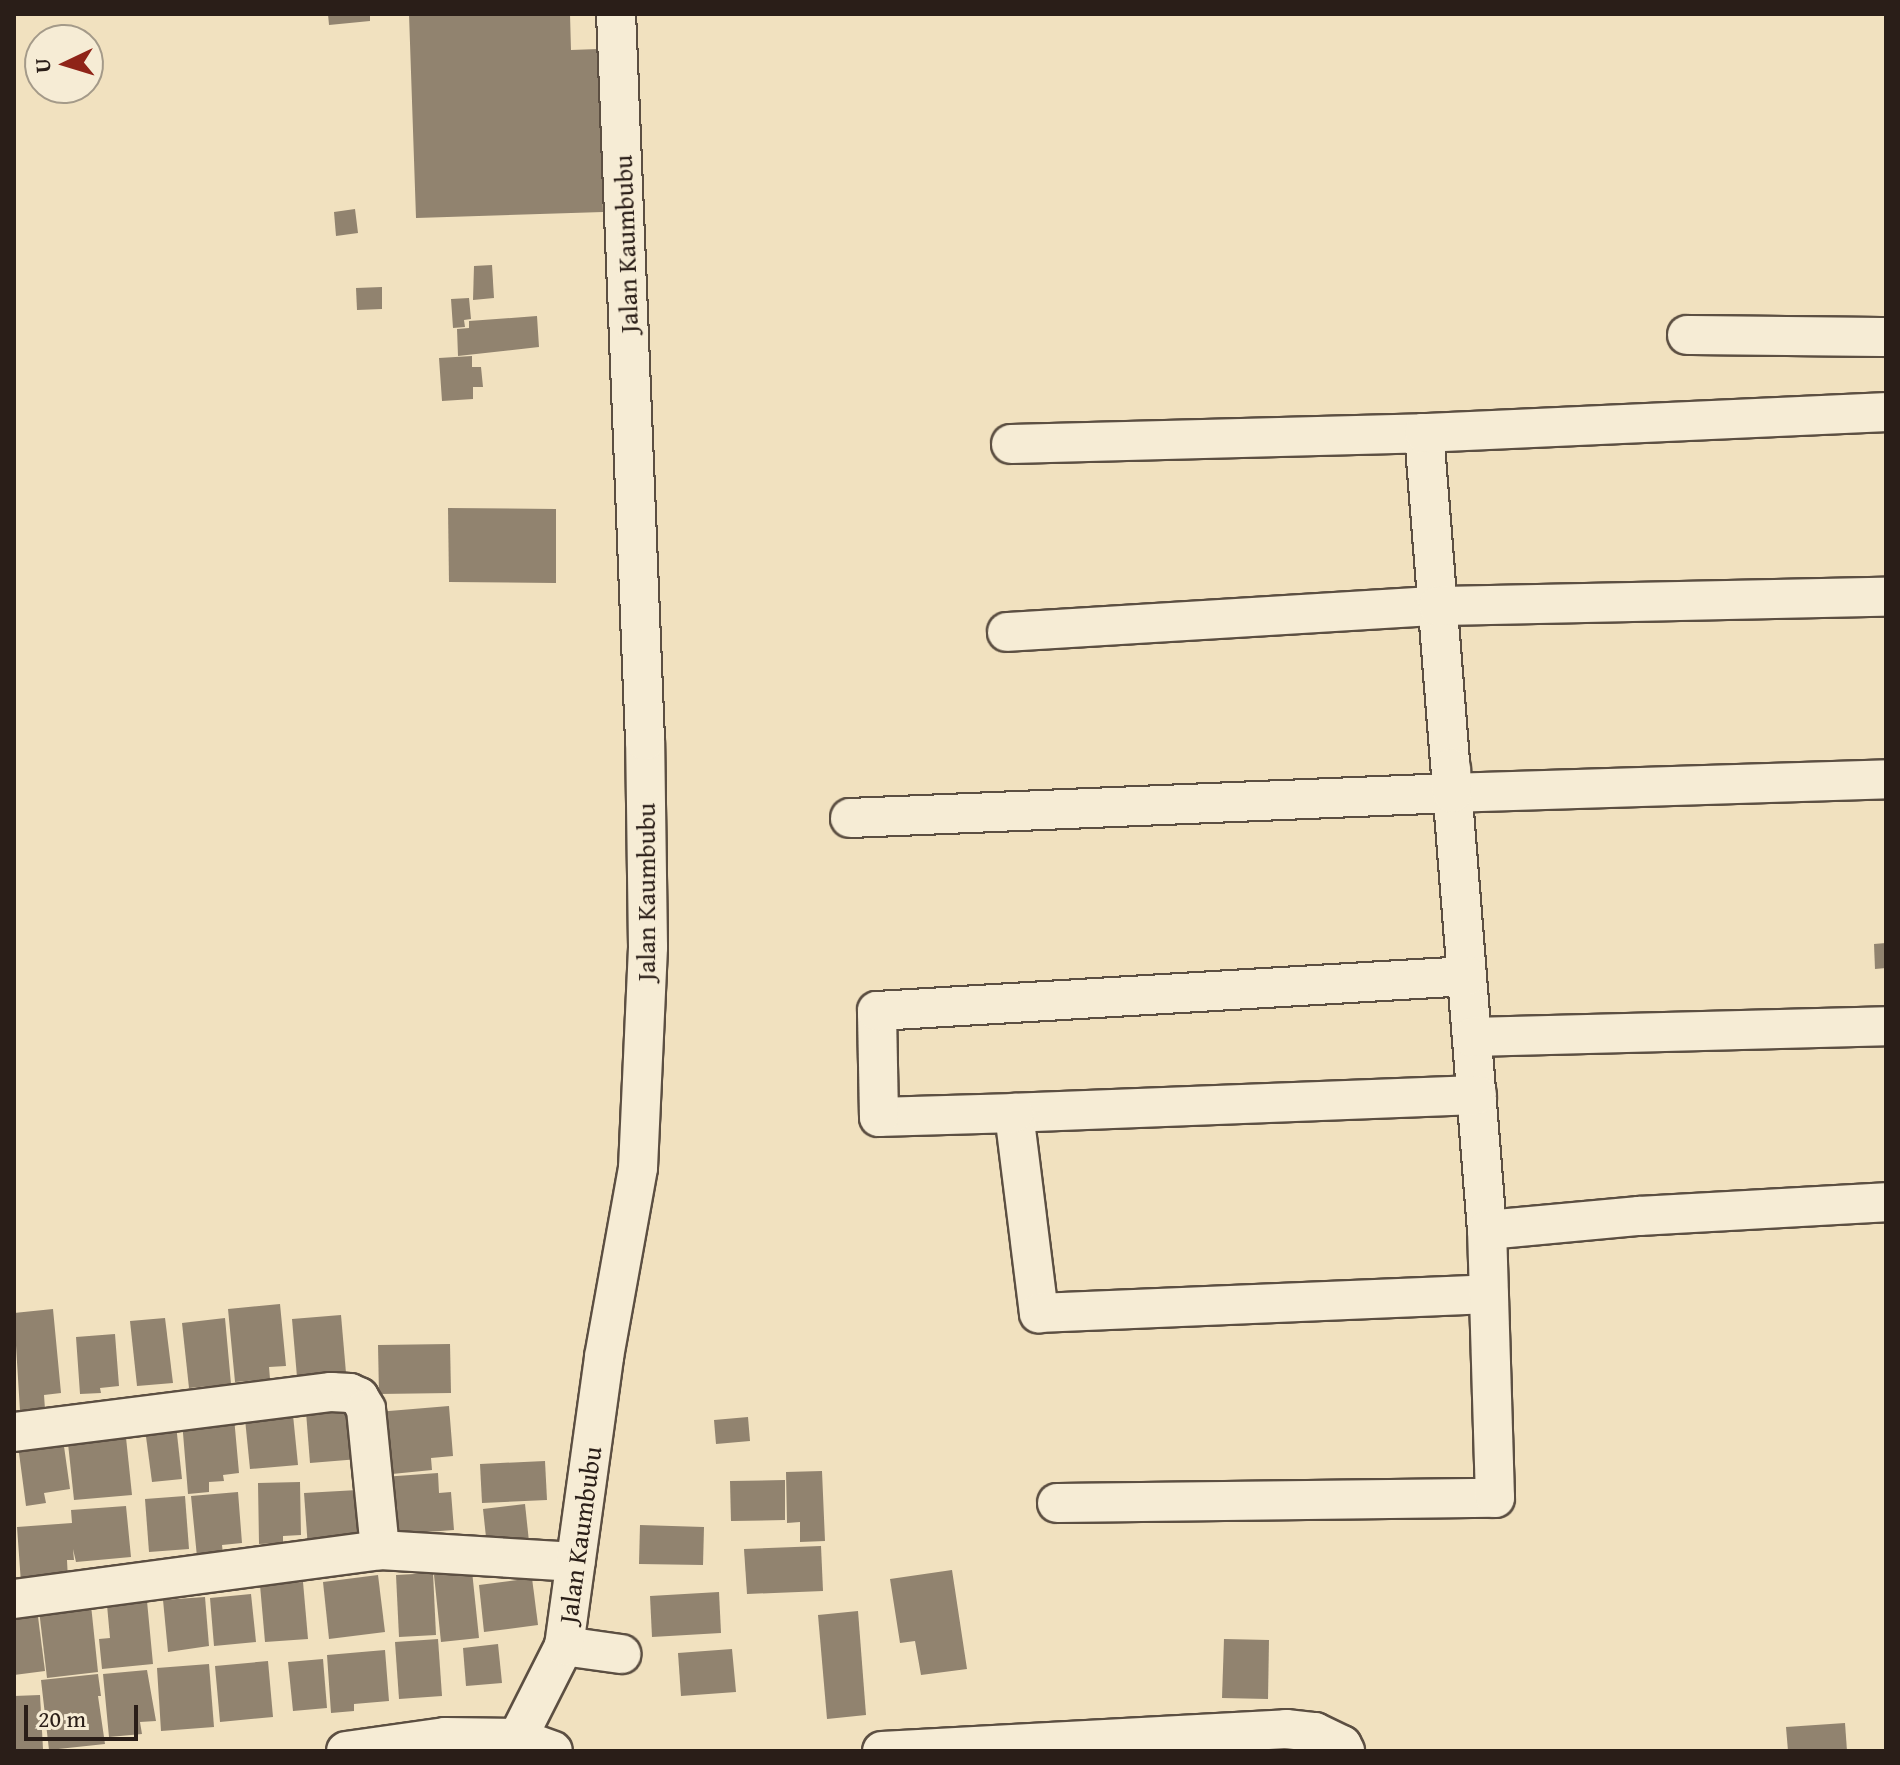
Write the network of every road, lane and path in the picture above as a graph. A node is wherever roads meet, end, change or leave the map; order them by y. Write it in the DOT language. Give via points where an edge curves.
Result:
graph roads {
  1 [pos="616,14"];
  2 [pos="1687,335"];
  3 [pos="1886,337"];
  4 [pos="1886,412"];
  5 [pos="1424,433"];
  6 [pos="1011,444"];
  7 [pos="1886,597"];
  8 [pos="1438,606"];
  9 [pos="1007,632"];
  10 [pos="1886,779"];
  11 [pos="1452,793"];
  12 [pos="850,818"];
  13 [pos="1467,976"];
  14 [pos="1886,1026"];
  15 [pos="1472,1037"];
  16 [pos="1477,1095"];
  17 [pos="1014,1113"];
  18 [pos="1886,1202"];
  19 [pos="1487,1230"];
  20 [pos="1489,1294"];
  21 [pos="14,1432"];
  22 [pos="1057,1503"];
  23 [pos="380,1550"];
  24 [pos="576,1562"];
  25 [pos="14,1599"];
  26 [pos="564,1646"];
  27 [pos="621,1654"];
  28 [pos="514,1745"];
  29 [pos="346,1751"];
  30 [pos="553,1751"];
  31 [pos="882,1751"];
  32 [pos="1345,1751"];
  1 -- 24 [label="street, Jalan Kaumbubu" via="645,741 648,947 638,1168 604,1357"];
  2 -- 3 [label="street"];
  4 -- 5 [label="street"];
  5 -- 6 [label="street"];
  5 -- 8 [label="street"];
  7 -- 8 [label="street"];
  8 -- 9 [label="street"];
  8 -- 11 [label="street"];
  10 -- 11 [label="street"];
  11 -- 12 [label="street"];
  11 -- 13 [label="street"];
  13 -- 15 [label="street"];
  13 -- 17 [label="street" via="877,1011 879,1117"];
  14 -- 15 [label="street"];
  15 -- 16 [label="street"];
  16 -- 17 [label="street"];
  16 -- 19 [label="street"];
  17 -- 20 [label="street" via="1039,1313"];
  18 -- 19 [label="street"];
  19 -- 20 [label="street"];
  20 -- 22 [label="street" via="1495,1498"];
  21 -- 23 [label="street" via="350,1393 366,1409"];
  23 -- 24 [label="street"];
  23 -- 25 [label="street"];
  24 -- 26 [label="street, Jalan Kaumbubu"];
  26 -- 27 [label="street"];
  26 -- 28 [label="street, Jalan Kaumbubu"];
  28 -- 29 [label="street" via="445,1737"];
  28 -- 30 [label="street"];
  31 -- 32 [label="street" via="1286,1729 1315,1732"];
}
